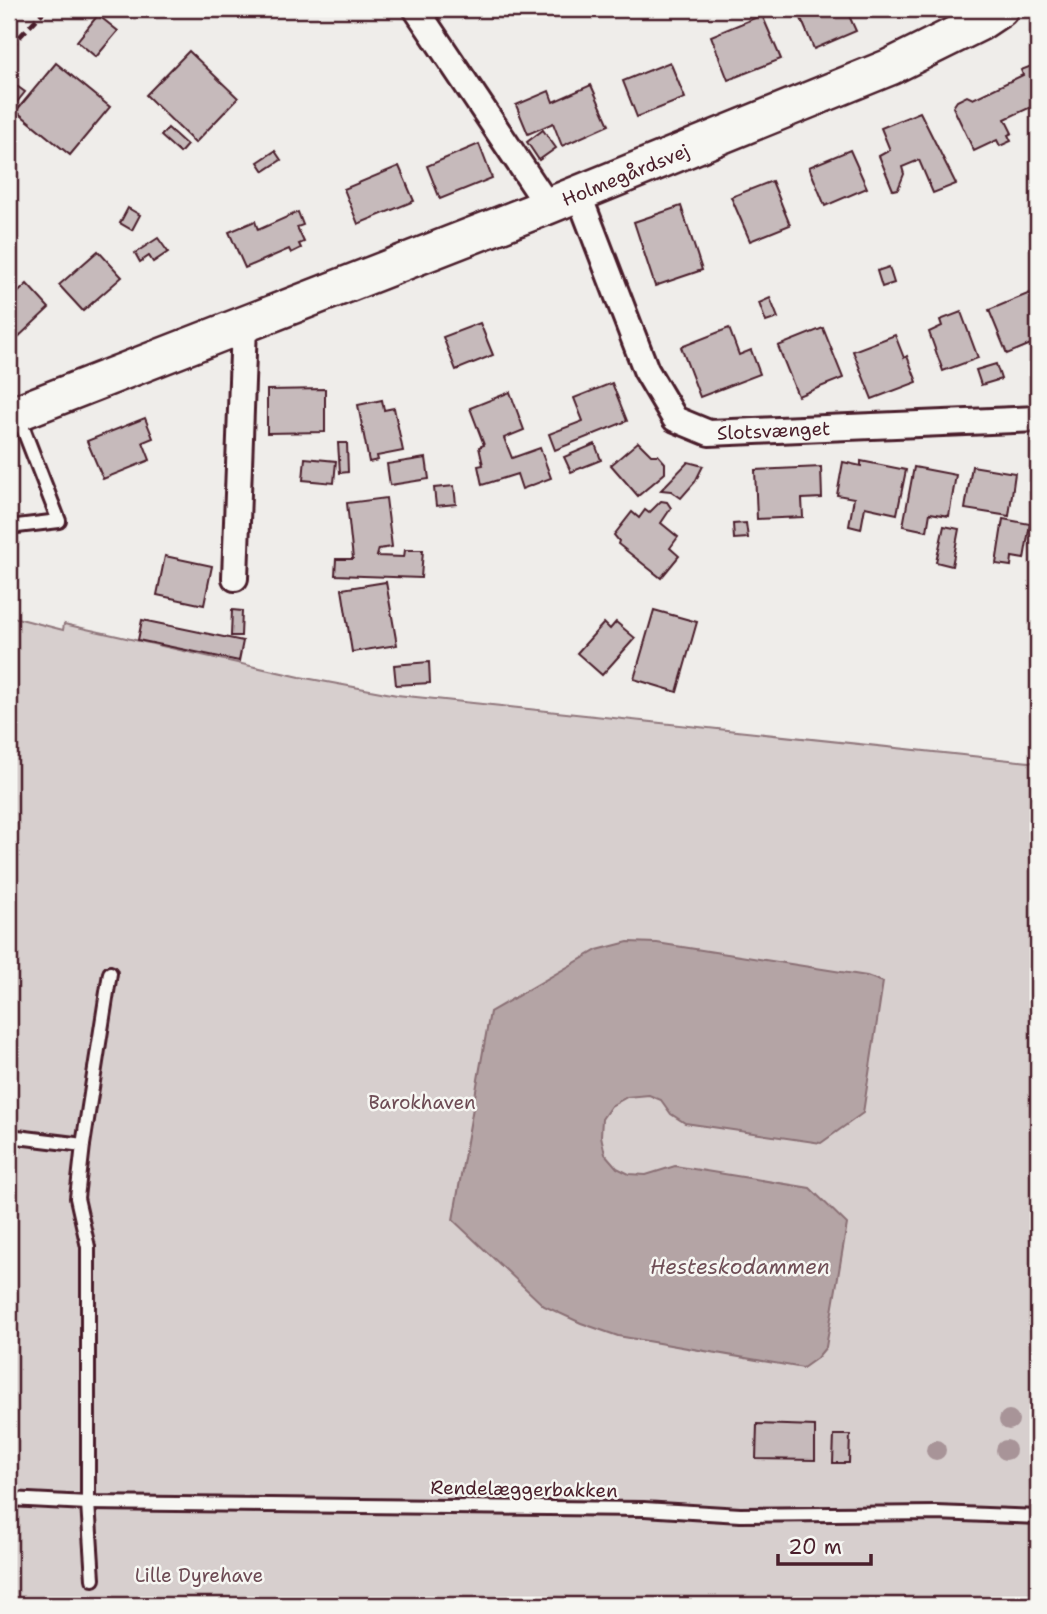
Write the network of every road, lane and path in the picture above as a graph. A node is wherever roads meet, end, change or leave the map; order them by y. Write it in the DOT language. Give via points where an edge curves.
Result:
graph roads {
  1 [pos="416,9"];
  2 [pos="1000,9"];
  3 [pos="563,199"];
  4 [pos="244,325"];
  5 [pos="13,415"];
  6 [pos="1038,419"];
  7 [pos="9,527"];
  8 [pos="235,578"];
  9 [pos="110,973"];
  10 [pos="9,1136"];
  11 [pos="83,1145"];
  12 [pos="9,1499"];
  13 [pos="88,1503"];
  14 [pos="1038,1517"];
  15 [pos="93,1579"];
  1 -- 3 [label="street, Slotsvænget"];
  2 -- 3 [label="street, Holmegårdsvej" via="890,67"];
  3 -- 4 [label="street, Holmegårdsvej"];
  3 -- 6 [label="street, Slotsvænget" via="646,370 675,419 709,433"];
  4 -- 5 [label="street, Holmegårdsvej"];
  4 -- 8 [label="street"];
  5 -- 7 [label="lane" via="60,521"];
  9 -- 11 [label="lane"];
  10 -- 11 [label="lane"];
  11 -- 13 [label="lane" via="78,1198 88,1247"];
  12 -- 13 [label="lane, Rendelæggerbakken"];
  13 -- 14 [label="lane, Rendelæggerbakken"];
  13 -- 15 [label="lane"];
}
